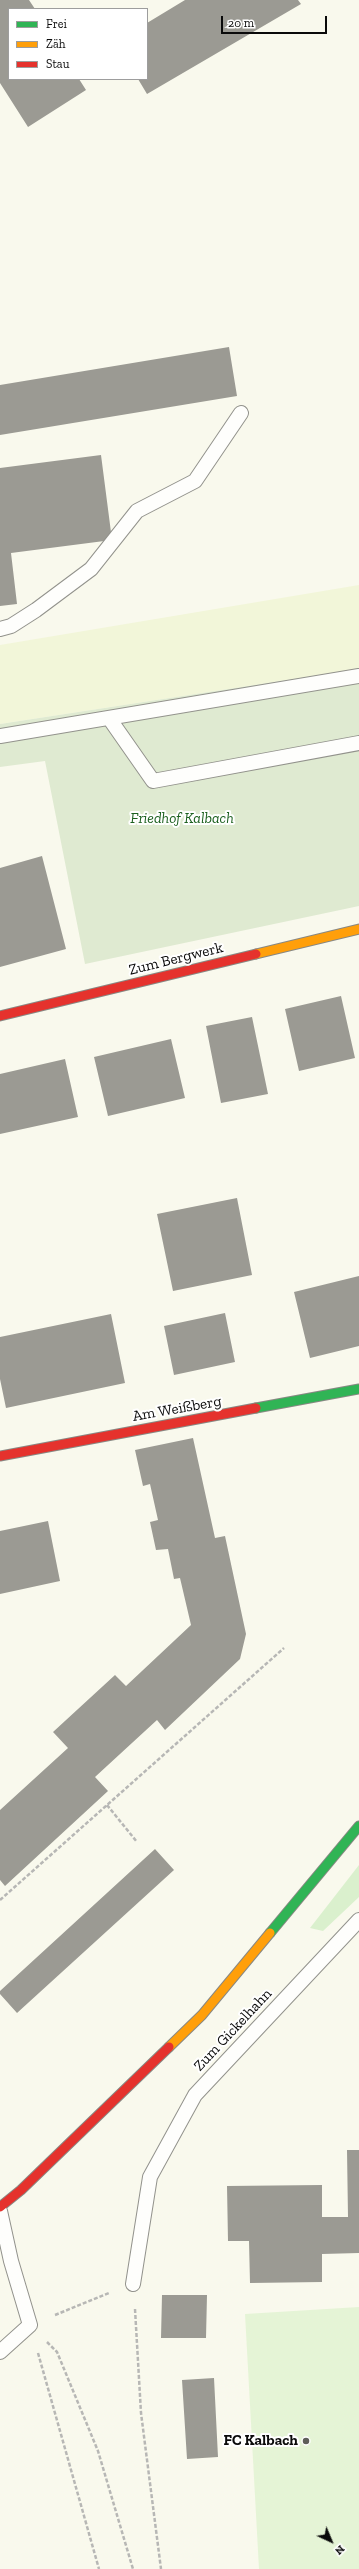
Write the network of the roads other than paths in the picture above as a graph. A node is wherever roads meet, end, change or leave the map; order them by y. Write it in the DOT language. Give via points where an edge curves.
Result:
graph roads {
  1 [pos="241,413"];
  2 [pos="0,629"];
  3 [pos="359,676"];
  4 [pos="109,718"];
  5 [pos="0,736"];
  6 [pos="359,743"];
  7 [pos="359,929"];
  8 [pos="0,1016"];
  9 [pos="359,1389"];
  10 [pos="0,1456"];
  11 [pos="359,1826"];
  12 [pos="359,1920"];
  13 [pos="0,2207"];
  14 [pos="0,2211"];
  15 [pos="133,2284"];
  16 [pos="0,2352"];
  1 -- 2 [label="lane" via="195,481 137,511 91,568 36,610 11,626"];
  3 -- 4 [label="lane"];
  4 -- 5 [label="lane"];
  4 -- 6 [label="lane" via="153,781"];
  7 -- 8 [label="street, Zum Bergwerk"];
  9 -- 10 [label="street, Am Weißberg"];
  11 -- 13 [label="street" via="202,2015 21,2190"];
  12 -- 15 [label="lane, Zum Gickelhahn" via="195,2095 150,2177"];
  14 -- 16 [label="lane" via="11,2261 30,2325"];
}
